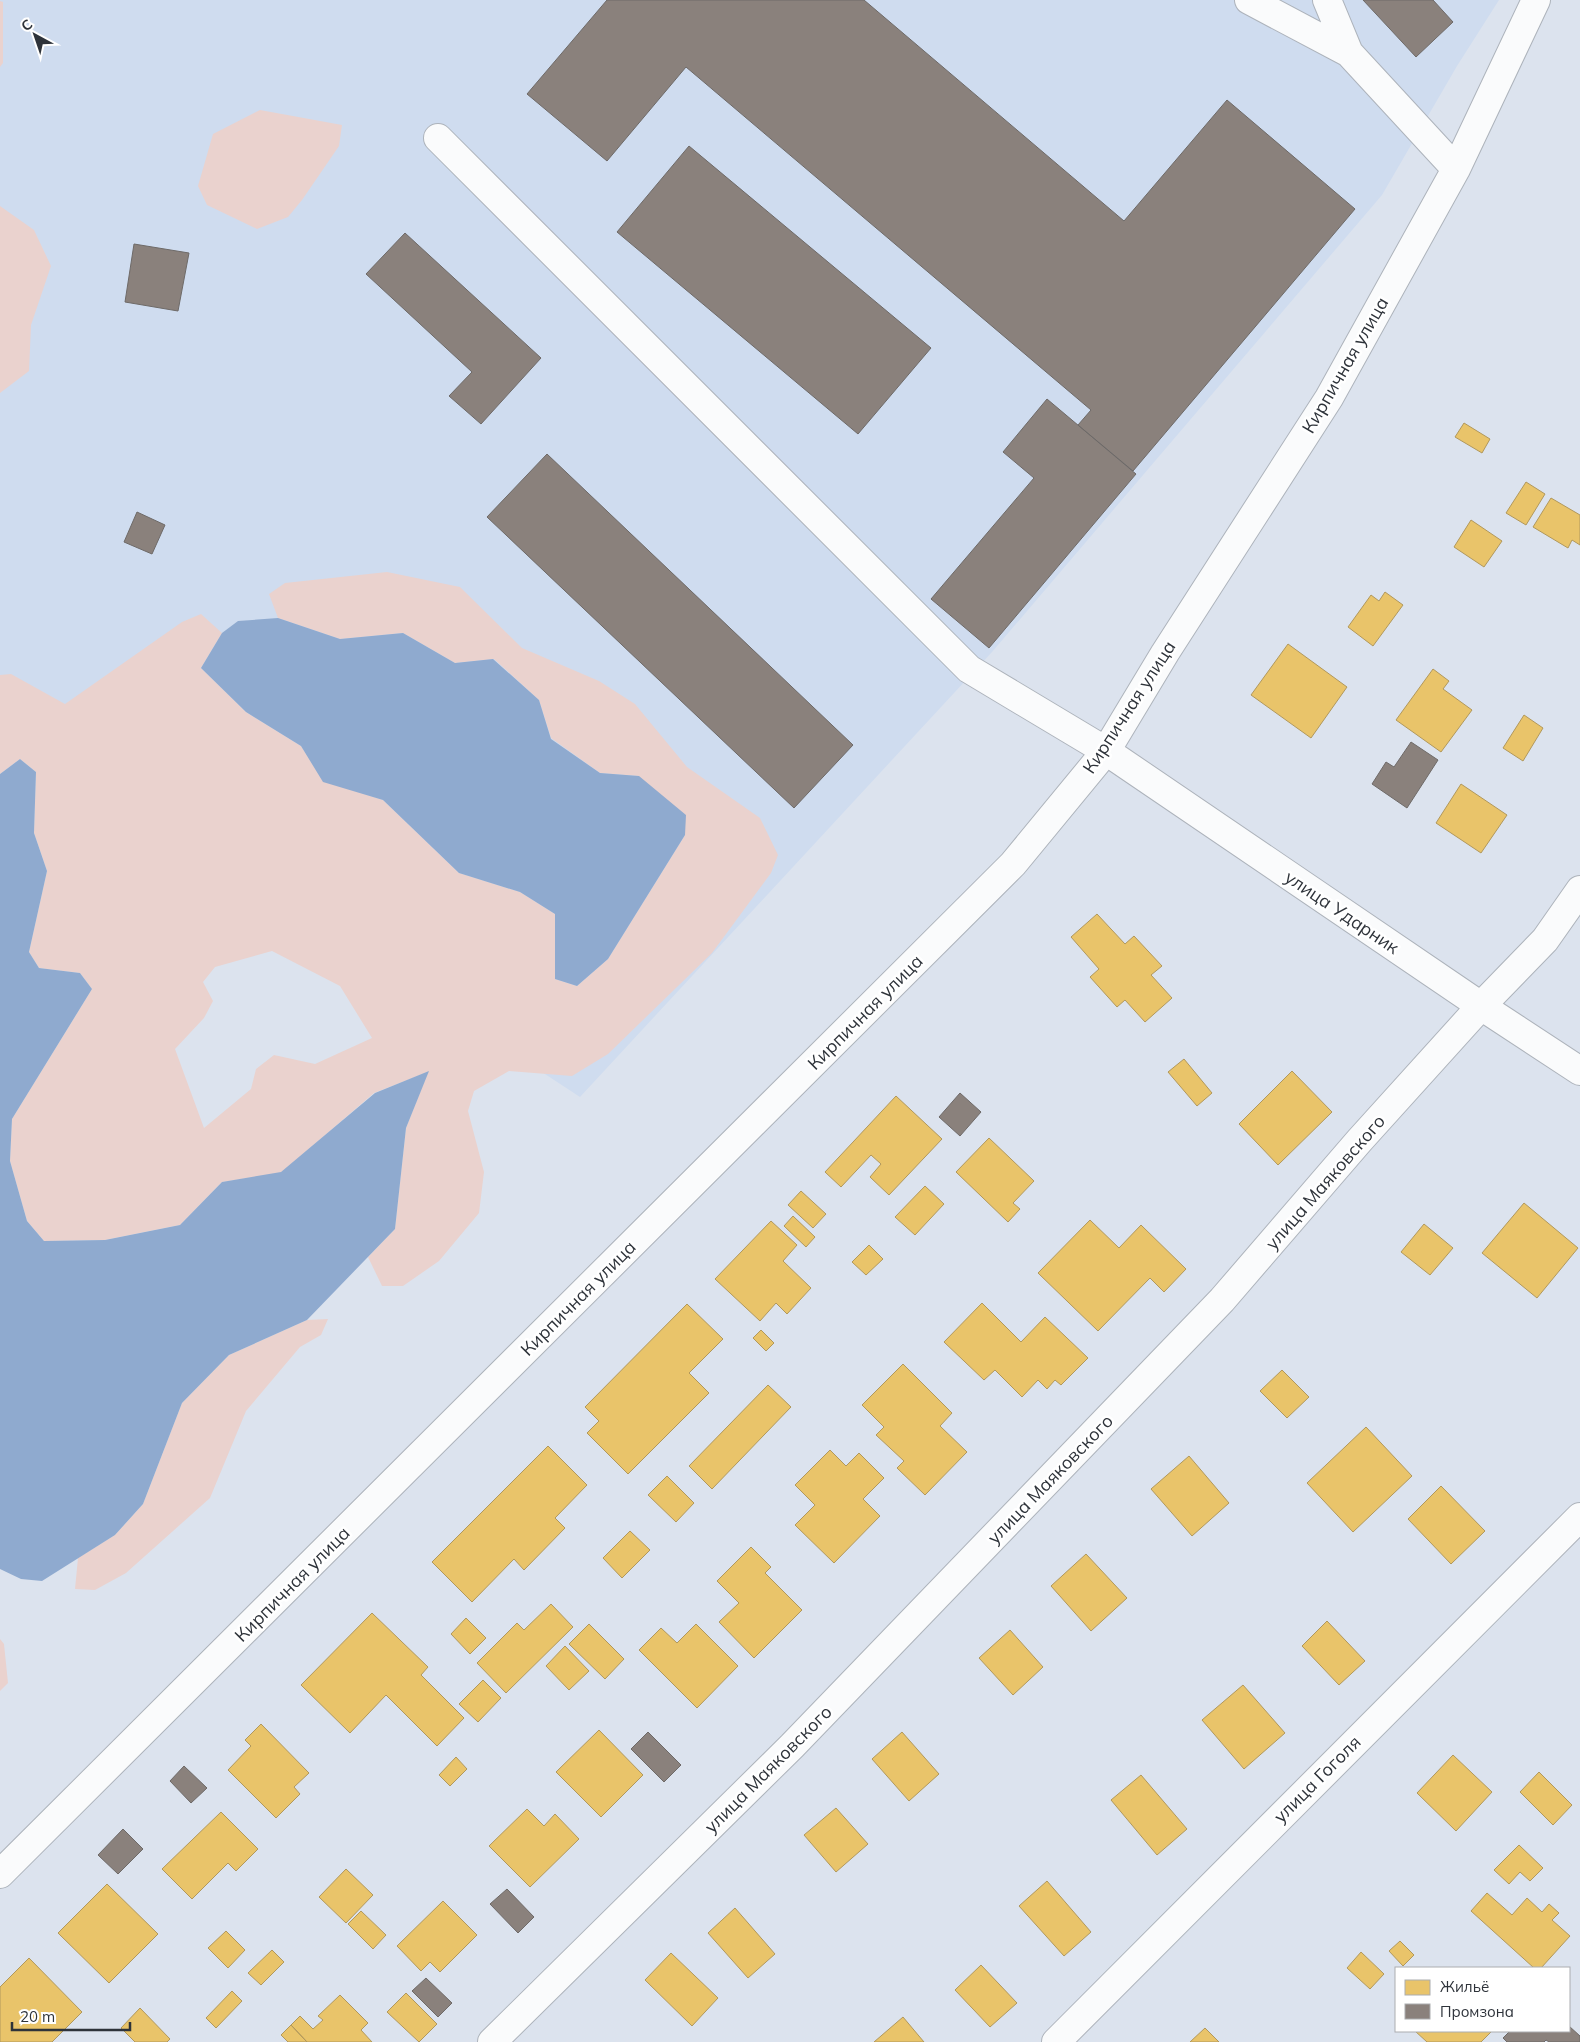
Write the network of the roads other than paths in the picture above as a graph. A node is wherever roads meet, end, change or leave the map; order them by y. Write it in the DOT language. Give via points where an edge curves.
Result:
graph roads {
  1 [pos="1249,0"];
  2 [pos="1327,0"];
  3 [pos="1536,0"];
  4 [pos="1349,53"];
  5 [pos="438,138"];
  6 [pos="1456,169"];
  7 [pos="1106,751"];
  8 [pos="1580,890"];
  9 [pos="1481,1006"];
  10 [pos="1580,1071"];
  11 [pos="1580,1517"];
  12 [pos="0,1874"];
  13 [pos="492,2042"];
  14 [pos="1056,2042"];
  1 -- 4 [label="street"];
  2 -- 4 [label="street"];
  3 -- 6 [label="street, Кирпичная улица"];
  4 -- 6 [label="street"];
  5 -- 7 [label="street, улица Ударник" via="969,669"];
  6 -- 7 [label="street, Кирпичная улица" via="1329,398"];
  7 -- 9 [label="street, улица Ударник"];
  7 -- 12 [label="street, Кирпичная улица" via="1013,864"];
  8 -- 9 [label="street, улица Маяковского" via="1545,940"];
  9 -- 10 [label="street, улица Ударник"];
  9 -- 13 [label="street, улица Маяковского" via="1222,1300 792,1746"];
  11 -- 14 [label="street, улица Гоголя"];
}
